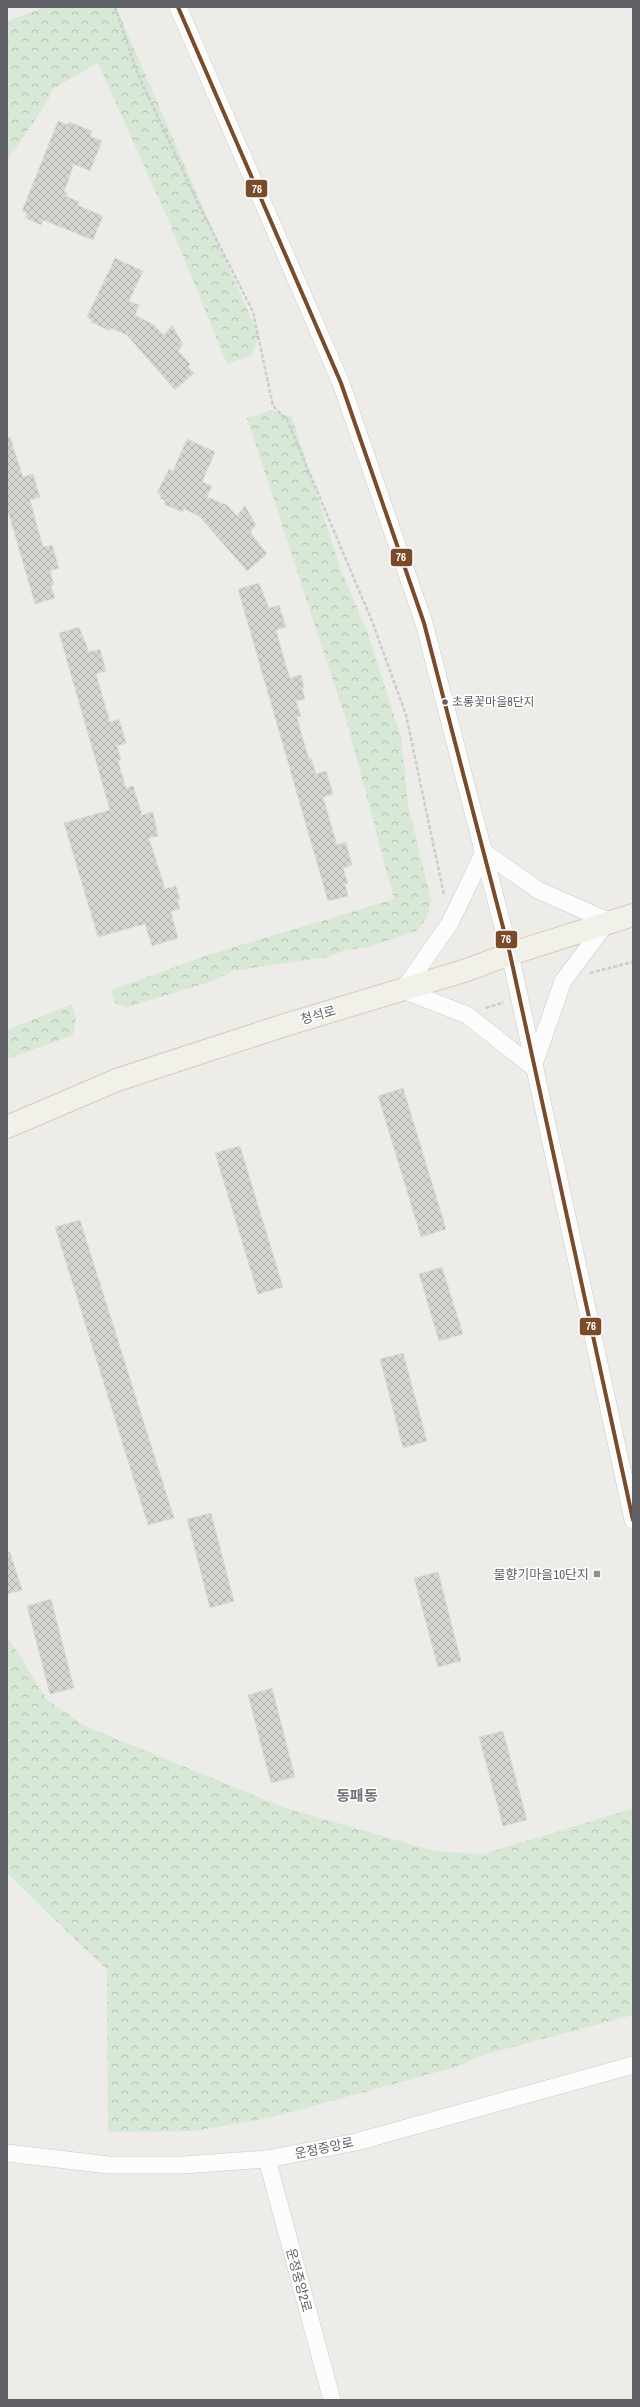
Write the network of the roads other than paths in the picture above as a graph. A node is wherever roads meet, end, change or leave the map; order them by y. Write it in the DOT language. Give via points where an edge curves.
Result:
graph roads {
  1 [pos="178,7"];
  2 [pos="484,852"];
  3 [pos="633,915"];
  4 [pos="608,921"];
  5 [pos="510,954"];
  6 [pos="403,990"];
  7 [pos="533,1067"];
  8 [pos="7,1127"];
  9 [pos="633,1520"];
  10 [pos="633,2065"];
  11 [pos="7,2153"];
  12 [pos="267,2159"];
  13 [pos="332,2400"];
  1 -- 2 [label="street" via="341,383 424,623"];
  2 -- 4 [label="street" via="538,890"];
  2 -- 5 [label="street"];
  2 -- 6 [label="street" via="450,923"];
  3 -- 4 [label="main road, 청석로"];
  4 -- 5 [label="main road, 청석로"];
  4 -- 7 [label="street" via="563,981"];
  5 -- 6 [label="main road, 청석로"];
  5 -- 7 [label="street"];
  6 -- 7 [label="street" via="467,1015"];
  6 -- 8 [label="main road, 청석로" via="117,1080"];
  7 -- 9 [label="street"];
  10 -- 12 [label="street, 운정중앙로" via="356,2142"];
  11 -- 12 [label="street, 운정중앙로" via="109,2165 184,2165"];
  12 -- 13 [label="street, 운정중앙2로"];
}
